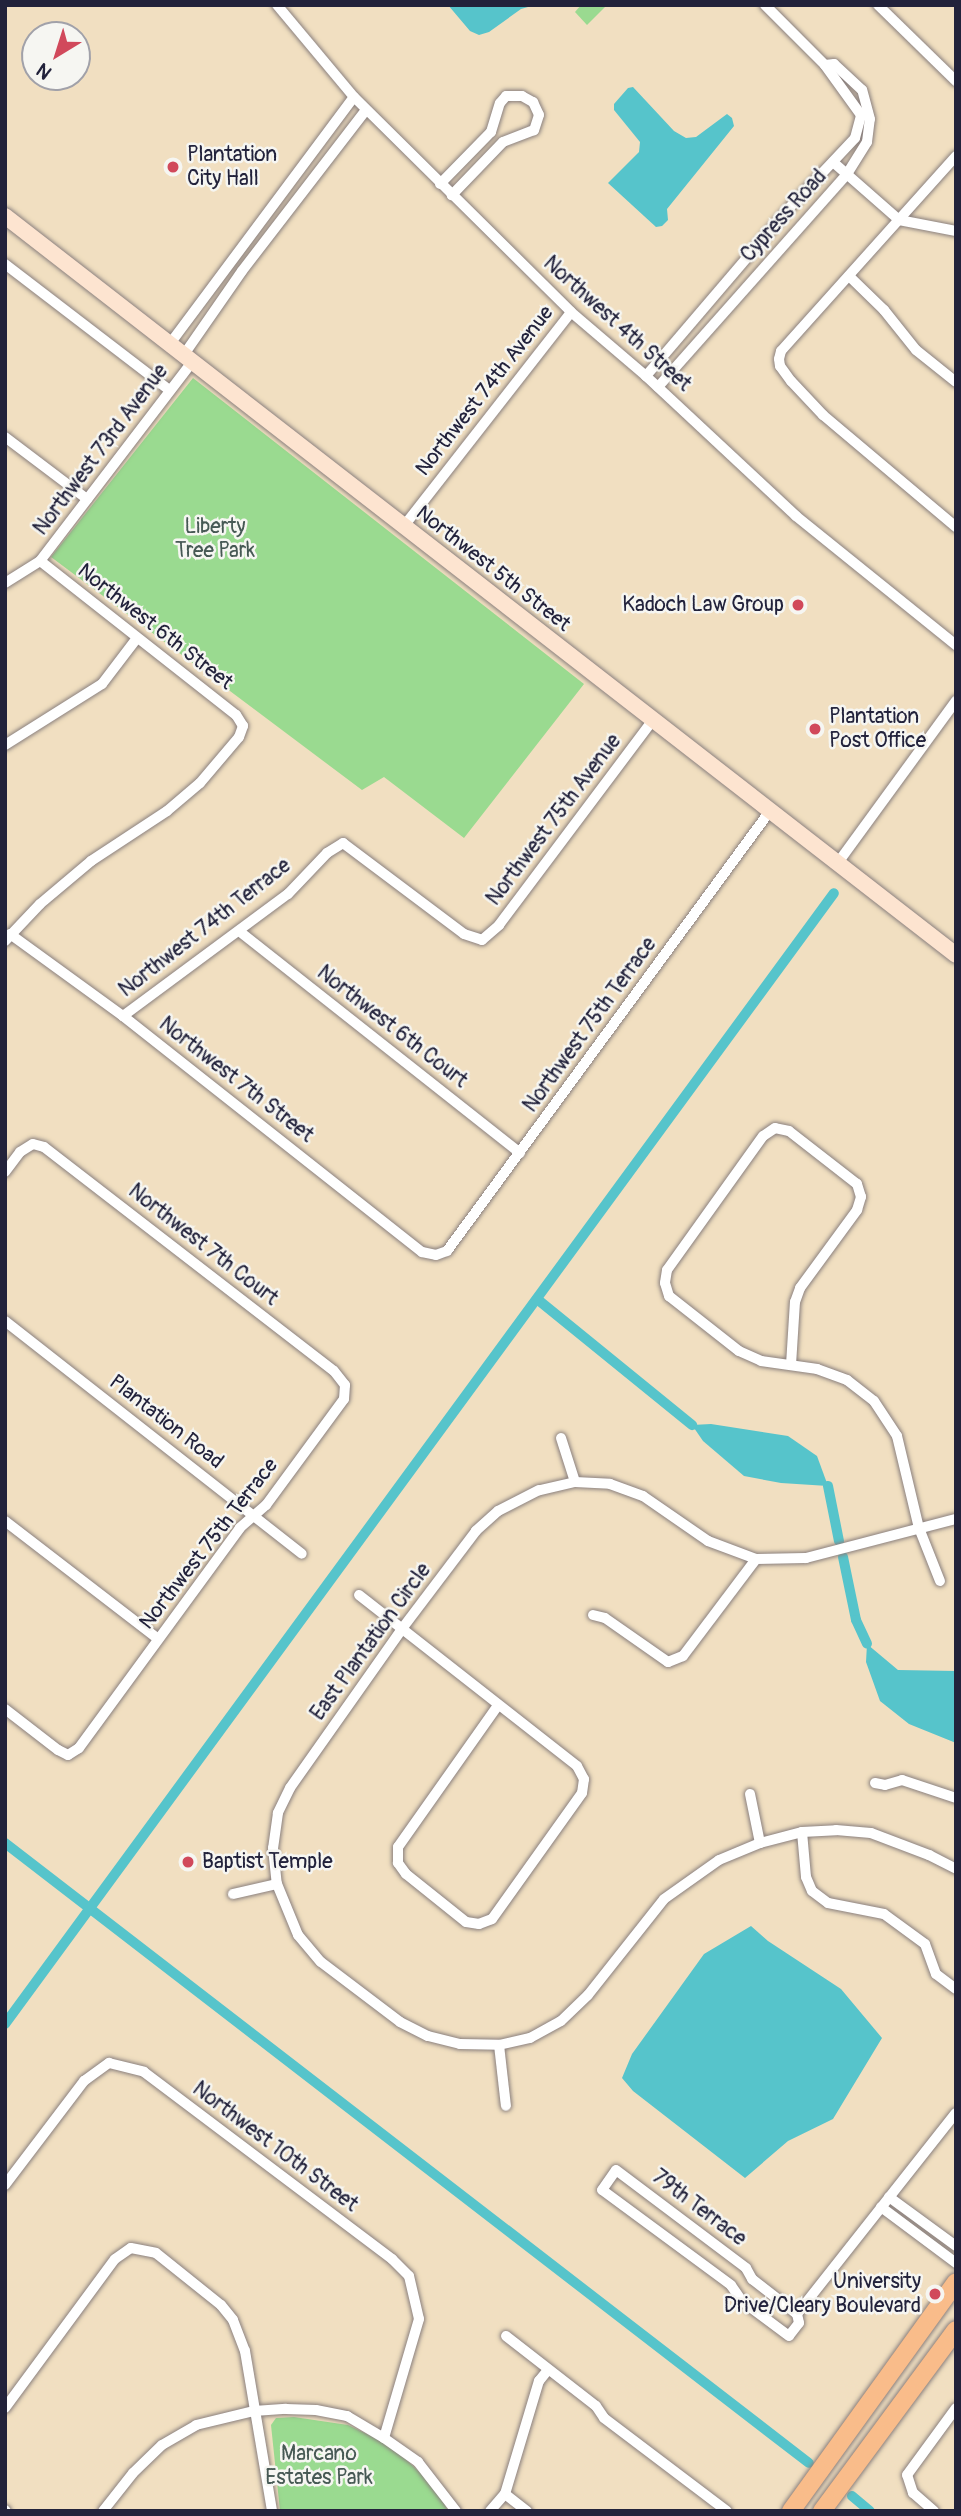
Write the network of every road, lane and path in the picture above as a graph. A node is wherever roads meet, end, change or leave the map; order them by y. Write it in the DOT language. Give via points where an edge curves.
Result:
graph roads {
  1 [pos="277,5"];
  2 [pos="765,5"];
  3 [pos="881,6"];
  4 [pos="825,65"];
  5 [pos="956,81"];
  6 [pos="354,97"];
  7 [pos="366,110"];
  8 [pos="956,156"];
  9 [pos="833,162"];
  10 [pos="847,174"];
  11 [pos="440,184"];
  12 [pos="452,195"];
  13 [pos="5,216"];
  14 [pos="899,220"];
  15 [pos="956,231"];
  16 [pos="5,264"];
  17 [pos="849,276"];
  18 [pos="571,312"];
  19 [pos="169,345"];
  20 [pos="188,359"];
  21 [pos="646,376"];
  22 [pos="956,382"];
  23 [pos="657,387"];
  24 [pos="169,390"];
  25 [pos="5,437"];
  26 [pos="87,499"];
  27 [pos="404,526"];
  28 [pos="956,527"];
  29 [pos="40,561"];
  30 [pos="5,583"];
  31 [pos="137,638"];
  32 [pos="956,645"];
  33 [pos="956,701"];
  34 [pos="653,720"];
  35 [pos="5,745"];
  36 [pos="770,811"];
  37 [pos="343,843"];
  38 [pos="837,864"];
  39 [pos="239,931"];
  40 [pos="8,938"];
  41 [pos="956,955"];
  42 [pos="123,1016"];
  43 [pos="520,1153"];
  44 [pos="5,1172"];
  45 [pos="436,1255"];
  46 [pos="5,1321"];
  47 [pos="791,1364"];
  48 [pos="345,1385"];
  49 [pos="561,1438"];
  50 [pos="575,1482"];
  51 [pos="253,1515"];
  52 [pos="956,1519"];
  53 [pos="5,1521"];
  54 [pos="919,1528"];
  55 [pos="302,1553"];
  56 [pos="755,1559"];
  57 [pos="940,1581"];
  58 [pos="359,1595"];
  59 [pos="593,1615"];
  60 [pos="402,1629"];
  61 [pos="158,1639"];
  62 [pos="498,1705"];
  63 [pos="5,1709"];
  64 [pos="875,1783"];
  65 [pos="750,1794"];
  66 [pos="956,1798"];
  67 [pos="802,1832"];
  68 [pos="760,1843"];
  69 [pos="956,1869"];
  70 [pos="277,1884"];
  71 [pos="233,1894"];
  72 [pos="956,1989"];
  73 [pos="499,2045"];
  74 [pos="506,2106"];
  75 [pos="956,2113"];
  76 [pos="5,2185"];
  77 [pos="889,2197"];
  78 [pos="881,2207"];
  79 [pos="956,2246"];
  80 [pos="956,2263"];
  81 [pos="956,2282"];
  82 [pos="797,2314"];
  83 [pos="956,2330"];
  84 [pos="506,2336"];
  85 [pos="548,2370"];
  86 [pos="5,2408"];
  87 [pos="956,2408"];
  88 [pos="254,2412"];
  89 [pos="384,2438"];
  90 [pos="505,2494"];
  91 [pos="103,2511"];
  92 [pos="272,2511"];
  93 [pos="456,2511"];
  94 [pos="489,2511"];
  95 [pos="527,2511"];
  96 [pos="727,2511"];
  97 [pos="791,2511"];
  98 [pos="822,2511"];
  99 [pos="934,2511"];
  1 -- 6 [label="street, Northwest 4th Street"];
  2 -- 4 [label="street, Cypress Road"];
  3 -- 5 [label="street"];
  4 -- 9 [label="street, Cypress Road" via="861,114 855,138"];
  4 -- 10 [label="street, Cypress Road" via="834,64 862,90 870,119 867,142"];
  6 -- 7 [label="street, Northwest 4th Street"];
  6 -- 19 [label="street, Northwest 73rd Avenue"];
  7 -- 11 [label="street, Northwest 4th Street"];
  7 -- 20 [label="street, Northwest 73rd Avenue" via="242,271"];
  8 -- 14 [label="street"];
  9 -- 10 [label="street"];
  9 -- 21 [label="street"];
  10 -- 14 [label="street"];
  10 -- 23 [label="street, Cypress Road"];
  11 -- 12 [label="street, Northwest 4th Street"];
  11 -- 12 [label="street" via="491,132 506,96 533,102 539,115 534,130 503,142"];
  12 -- 18 [label="street, Northwest 4th Street"];
  13 -- 19 [label="street, Northwest 5th Street"];
  14 -- 15 [label="street"];
  14 -- 17 [label="street"];
  16 -- 24 [label="street"];
  17 -- 22 [label="street" via="916,350"];
  17 -- 28 [label="street" via="781,351 780,366 823,415"];
  18 -- 21 [label="street, Northwest 4th Street"];
  18 -- 27 [label="street, Northwest 74th Avenue"];
  19 -- 20 [label="street, Northwest 5th Street"];
  20 -- 24 [label="street, Northwest 73rd Avenue"];
  20 -- 27 [label="street, Northwest 5th Street"];
  21 -- 23 [label="street, Northwest 4th Street"];
  23 -- 32 [label="street, Northwest 4th Street" via="796,516"];
  24 -- 26 [label="street, Northwest 73rd Avenue"];
  25 -- 26 [label="street"];
  26 -- 29 [label="street, Northwest 73rd Avenue"];
  27 -- 34 [label="street, Northwest 5th Street"];
  29 -- 30 [label="street, Northwest 73rd Avenue"];
  29 -- 31 [label="street, Northwest 6th Street"];
  31 -- 35 [label="street" via="102,684"];
  31 -- 40 [label="street, Northwest 6th Street" via="236,715 243,726 239,737 200,783 167,811 91,861"];
  33 -- 38 [label="street"];
  34 -- 36 [label="street, Northwest 5th Street"];
  34 -- 37 [label="street, Northwest 75th Avenue" via="499,925 482,940 464,933"];
  36 -- 38 [label="street, Northwest 5th Street"];
  36 -- 43 [label="street, Northwest 75th Terrace"];
  37 -- 39 [label="street, Northwest 74th Terrace"];
  38 -- 41 [label="street, Northwest 5th Street"];
  39 -- 42 [label="street, Northwest 74th Terrace"];
  39 -- 43 [label="street, Northwest 6th Court"];
  40 -- 42 [label="street, Northwest 7th Street"];
  42 -- 45 [label="street, Northwest 7th Street" via="422,1252"];
  43 -- 45 [label="street, Northwest 75th Terrace" via="447,1251"];
  44 -- 48 [label="street, Northwest 7th Court" via="20,1152 33,1144 44,1147 334,1371"];
  46 -- 51 [label="street, Plantation Road"];
  47 -- 47 [label="street" via="800,1288 858,1210 861,1196 857,1184 789,1131 775,1128 763,1136 667,1270 665,1283 669,1296 739,1351 761,1361"];
  47 -- 54 [label="street" via="846,1380 874,1401 897,1436"];
  48 -- 51 [label="street, Northwest 75th Terrace" via="344,1399"];
  49 -- 50 [label="street"];
  50 -- 56 [label="street, East Plantation Circle" via="610,1485 643,1496 708,1541"];
  50 -- 60 [label="street, East Plantation Circle" via="539,1490 498,1511 476,1531"];
  51 -- 55 [label="street, Plantation Road"];
  51 -- 61 [label="street, Northwest 75th Terrace"];
  52 -- 54 [label="street, East Plantation Circle"];
  53 -- 61 [label="street"];
  54 -- 56 [label="street, East Plantation Circle" via="806,1558"];
  54 -- 57 [label="street"];
  56 -- 59 [label="street" via="683,1656 668,1662 606,1618"];
  58 -- 60 [label="street"];
  60 -- 62 [label="street"];
  60 -- 70 [label="street, East Plantation Circle" via="290,1788 278,1813 273,1848"];
  61 -- 63 [label="street, Northwest 75th Terrace" via="79,1748 68,1755"];
  62 -- 62 [label="street" via="398,1847 398,1863 406,1874 466,1922 479,1924 492,1919 582,1793 584,1779 577,1766"];
  64 -- 66 [label="street" via="902,1780"];
  65 -- 68 [label="street"];
  67 -- 68 [label="street, East Plantation Circle"];
  67 -- 69 [label="street, East Plantation Circle" via="872,1833"];
  67 -- 72 [label="street" via="806,1878 812,1891 828,1903 884,1914 925,1944 936,1974"];
  68 -- 73 [label="street, East Plantation Circle" via="719,1860 664,1899 588,1995 561,2021 530,2038"];
  70 -- 71 [label="street"];
  70 -- 73 [label="street, East Plantation Circle" via="298,1935 321,1962 400,2022 428,2036 460,2044"];
  73 -- 74 [label="street"];
  75 -- 77 [label="street"];
  76 -- 89 [label="street, Northwest 10th Street" via="84,2081 109,2063 144,2072 409,2276 419,2319"];
  77 -- 78 [label="street"];
  77 -- 79 [label="street"];
  78 -- 80 [label="street"];
  78 -- 82 [label="street"];
  81 -- 97 [label="main road"];
  82 -- 82 [label="street, 79th Terrace" via="752,2279 746,2268 616,2170 602,2190 731,2284 742,2301 789,2336 799,2323"];
  83 -- 98 [label="main road"];
  84 -- 85 [label="street"];
  85 -- 90 [label="street" via="539,2381"];
  85 -- 96 [label="street"];
  86 -- 88 [label="street" via="115,2259 131,2249 156,2253 233,2320 245,2351"];
  87 -- 99 [label="street" via="907,2475 913,2493"];
  88 -- 89 [label="street" via="316,2410 347,2416"];
  88 -- 91 [label="street" via="196,2425 162,2445"];
  88 -- 92 [label="street"];
  89 -- 93 [label="street" via="418,2462"];
  90 -- 94 [label="street"];
  90 -- 95 [label="street"];
}
